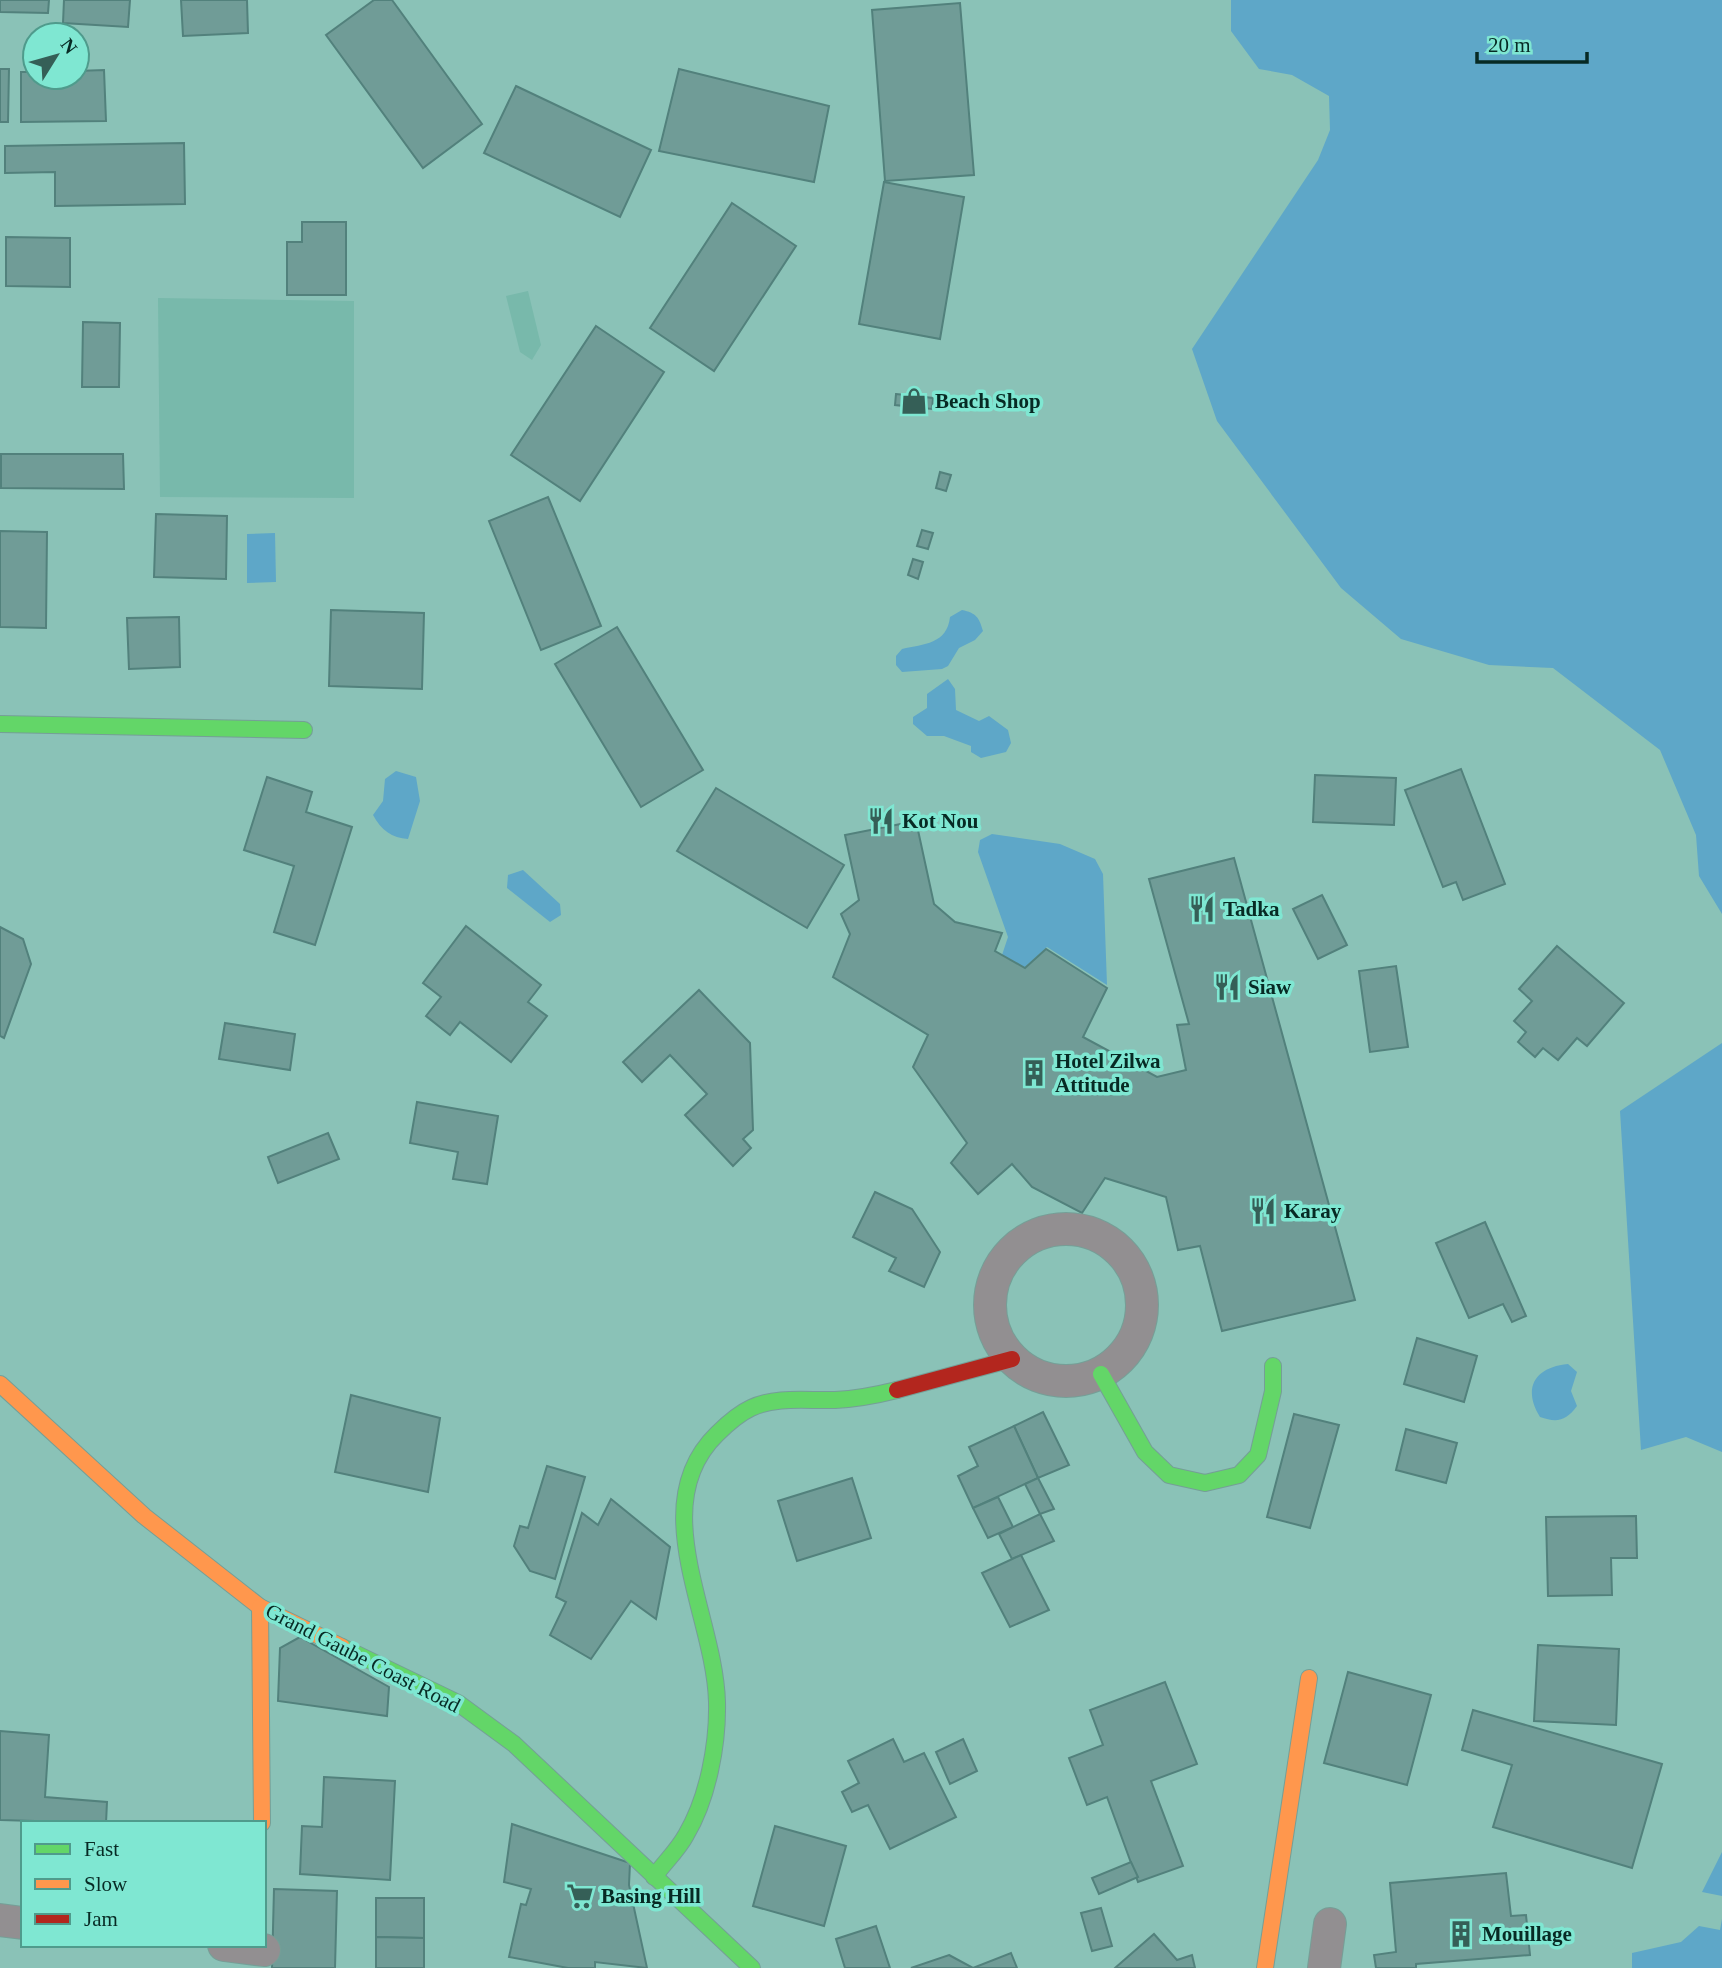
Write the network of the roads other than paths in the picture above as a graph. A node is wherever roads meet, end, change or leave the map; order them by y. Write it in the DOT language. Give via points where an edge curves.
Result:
graph roads {
  1 [pos="0,724"];
  2 [pos="304,730"];
  3 [pos="1012,1359"];
  4 [pos="1272,1366"];
  5 [pos="1101,1374"];
  6 [pos="0,1384"];
  7 [pos="260,1607"];
  8 [pos="1309,1678"];
  9 [pos="262,1821"];
  10 [pos="654,1877"];
  11 [pos="0,1920"];
  12 [pos="21,1923"];
  13 [pos="1330,1924"];
  14 [pos="233,1947"];
  15 [pos="264,1954"];
  16 [pos="752,1968"];
  17 [pos="1265,1968"];
  18 [pos="1324,1968"];
  1 -- 2 [label="street"];
  3 -- 5 [label="street" via="1031,1373 1054,1381 1078,1381"];
  3 -- 5 [label="street" via="992,1323 992,1282 1021,1242 1043,1231 1068,1228 1093,1233 1115,1245 1132,1265 1142,1289 1143,1314 1136,1339 1121,1359"];
  3 -- 10 [label="street" via="856,1399 757,1405 708,1437 690,1466 682,1504 717,1699 714,1743 691,1828"];
  4 -- 5 [label="street" via="1273,1391 1258,1455 1239,1475 1205,1483 1169,1475 1145,1452"];
  6 -- 7 [label="street, Grand Gaube Coast Road" via="144,1516"];
  7 -- 9 [label="street"];
  7 -- 10 [label="street, Grand Gaube Coast Road" via="458,1703 514,1744"];
  8 -- 17 [label="street"];
  10 -- 16 [label="street, Grand Gaube Coast Road"];
  11 -- 12 [label="street"];
  13 -- 18 [label="street"];
  14 -- 15 [label="street"];
}
